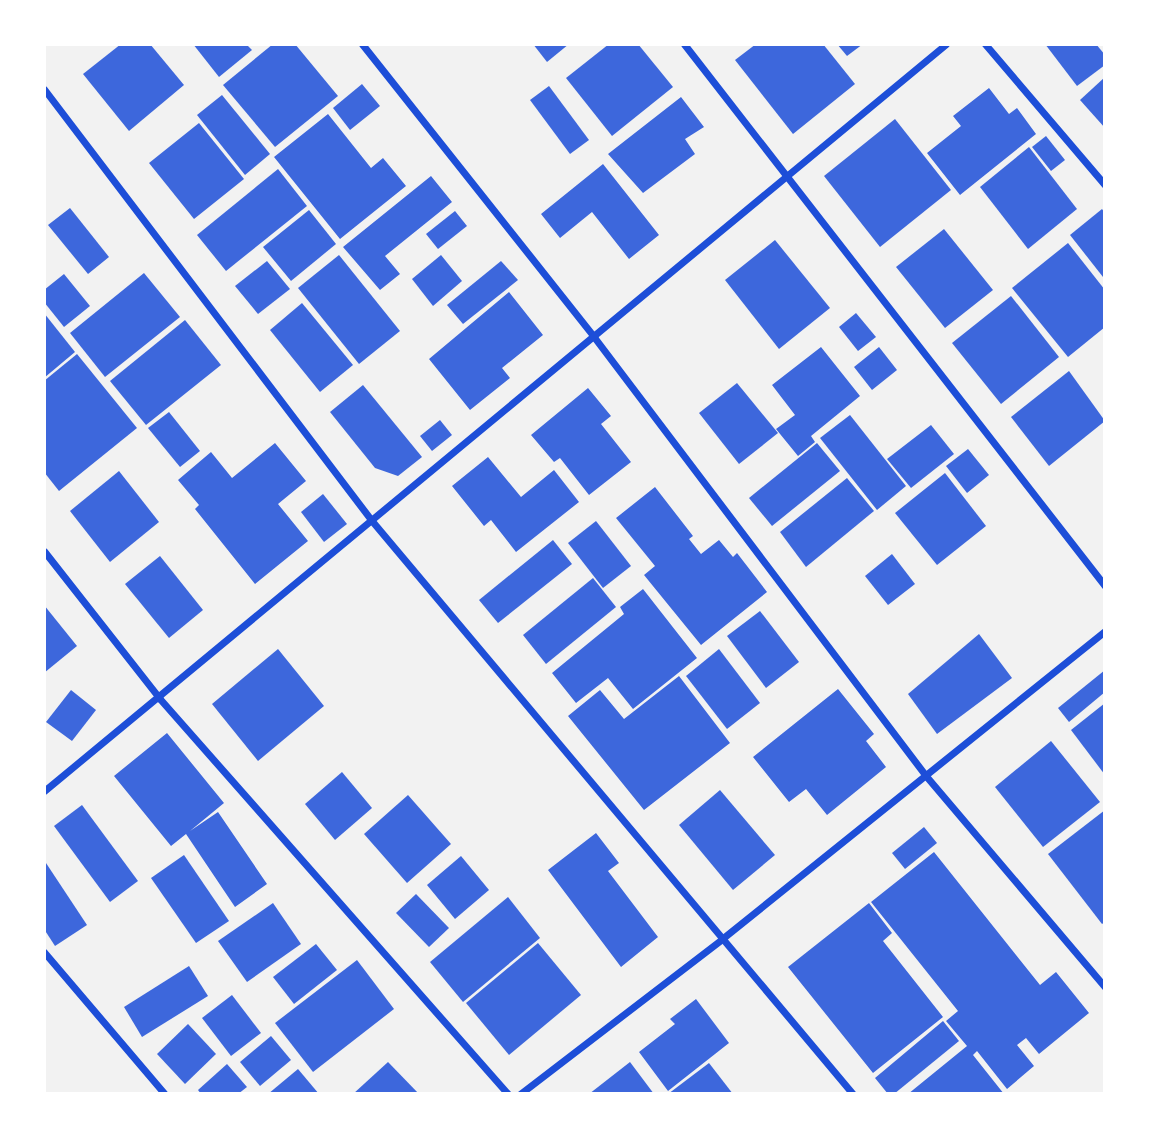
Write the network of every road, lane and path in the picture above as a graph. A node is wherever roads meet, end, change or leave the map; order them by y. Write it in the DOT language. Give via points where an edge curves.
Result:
graph roads {
  1 [pos="362,44"];
  2 [pos="684,44"];
  3 [pos="946,44"];
  4 [pos="985,44"];
  5 [pos="44,89"];
  6 [pos="784,178"];
  7 [pos="1105,184"];
  8 [pos="594,337"];
  9 [pos="372,521"];
  10 [pos="44,551"];
  11 [pos="1105,586"];
  12 [pos="1105,631"];
  13 [pos="160,699"];
  14 [pos="926,776"];
  15 [pos="44,791"];
  16 [pos="723,938"];
  17 [pos="44,952"];
  18 [pos="1105,987"];
  19 [pos="164,1094"];
  20 [pos="508,1094"];
  21 [pos="520,1094"];
  22 [pos="853,1094"];
  1 -- 8 [label="street"];
  2 -- 6 [label="street"];
  3 -- 6 [label="street"];
  4 -- 7 [label="street"];
  5 -- 9 [label="street"];
  6 -- 8 [label="street"];
  6 -- 11 [label="street"];
  8 -- 9 [label="street"];
  8 -- 14 [label="street"];
  9 -- 13 [label="street"];
  9 -- 16 [label="street"];
  10 -- 13 [label="street"];
  12 -- 14 [label="street"];
  13 -- 15 [label="street"];
  13 -- 20 [label="street"];
  14 -- 16 [label="street"];
  14 -- 18 [label="street"];
  16 -- 21 [label="street"];
  16 -- 22 [label="street"];
  17 -- 19 [label="street"];
}
